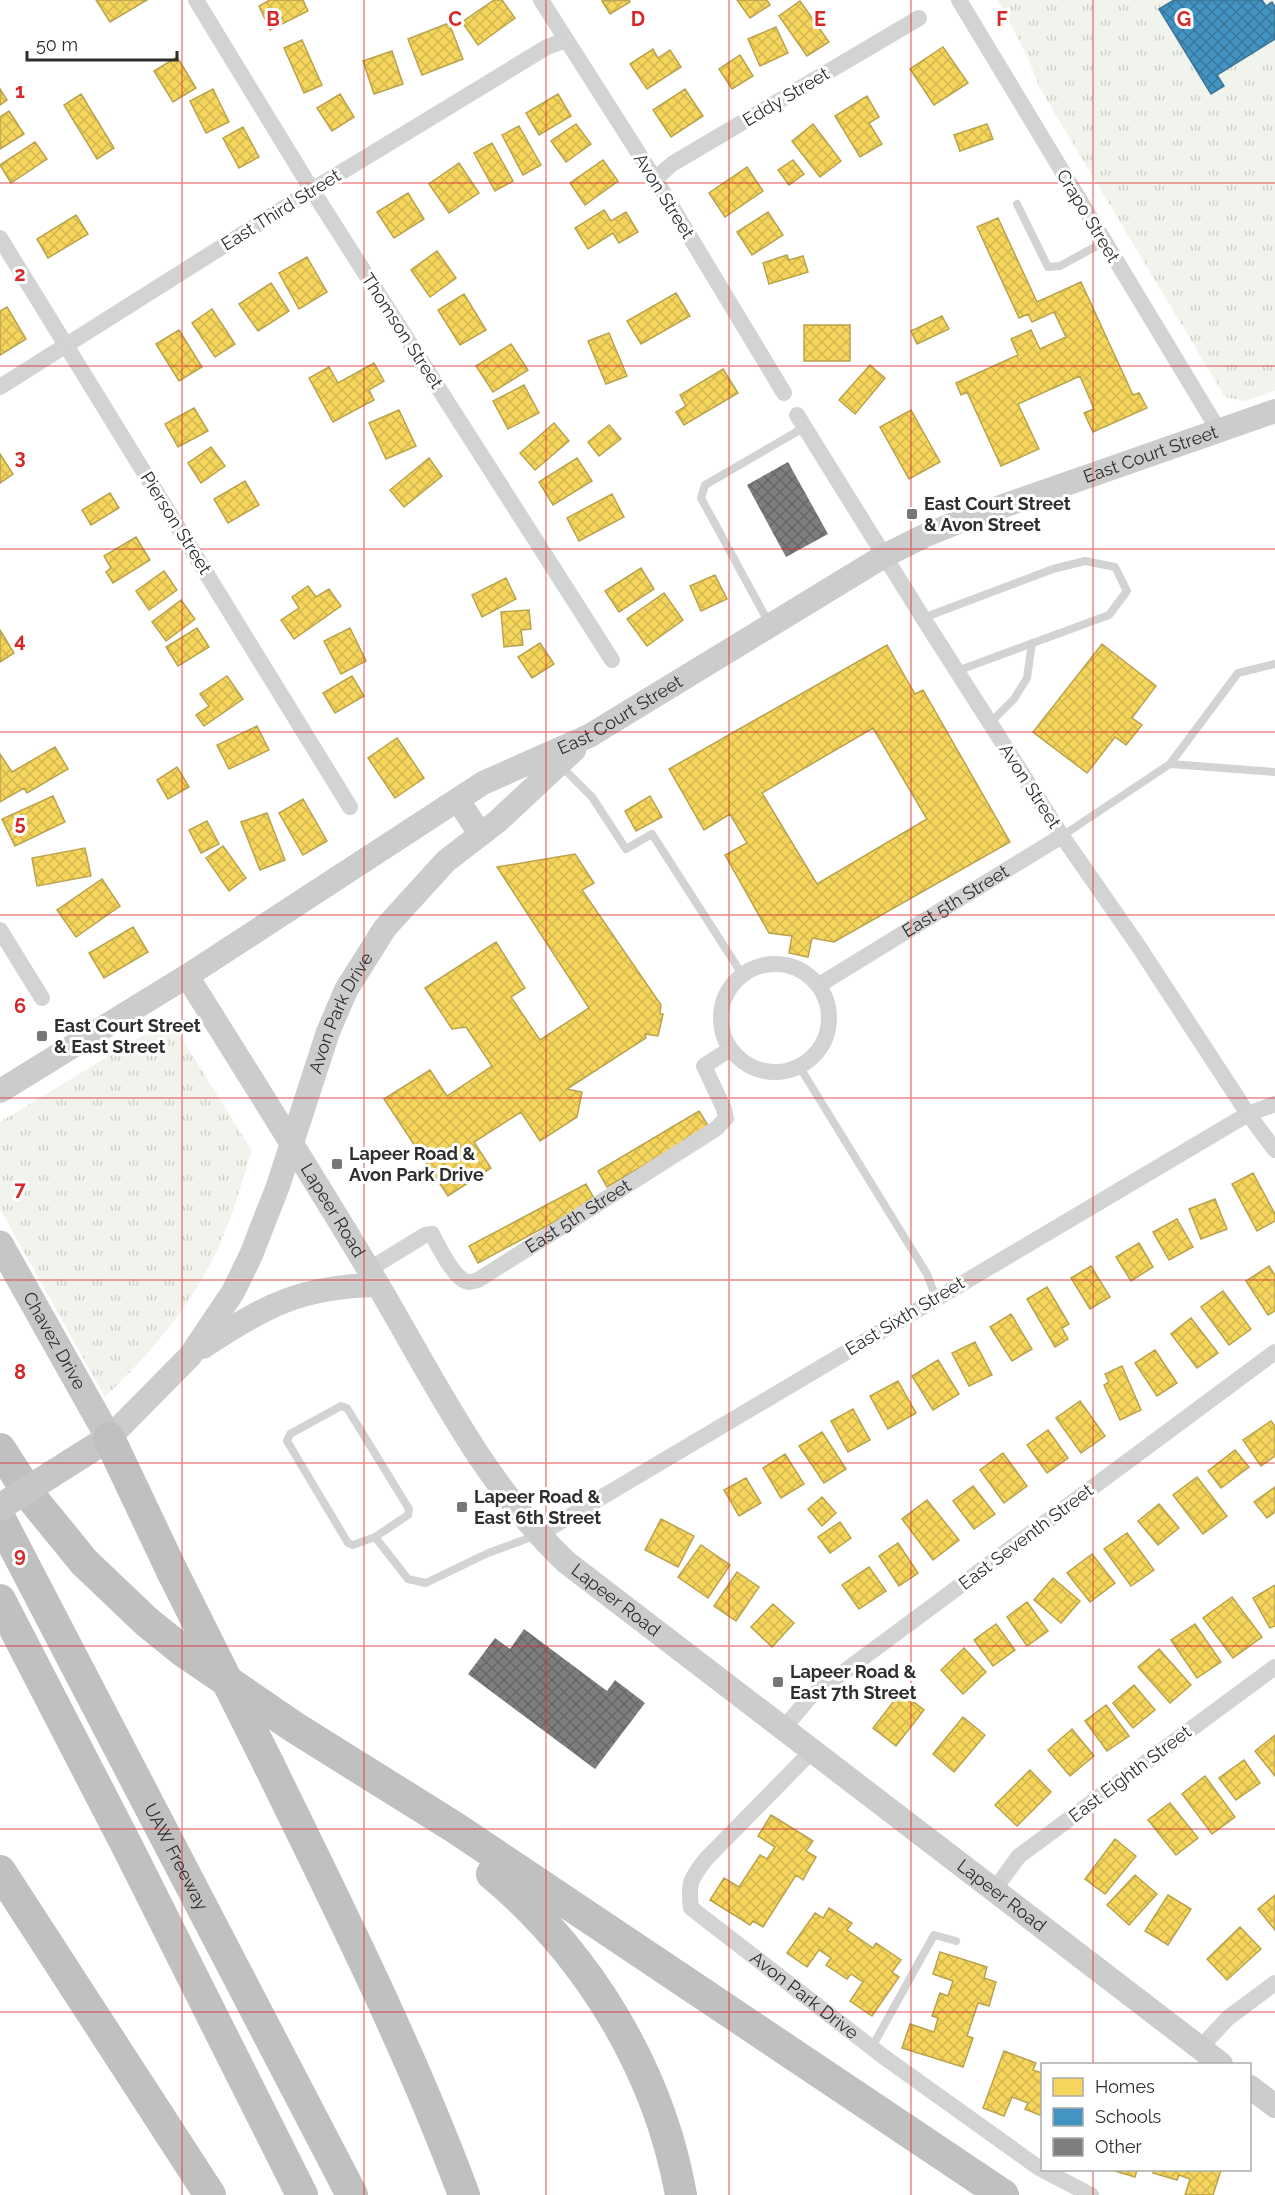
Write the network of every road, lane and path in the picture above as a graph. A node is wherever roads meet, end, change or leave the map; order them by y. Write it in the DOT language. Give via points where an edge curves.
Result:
graph roads {
  1 [pos="196,0"];
  2 [pos="541,0"];
  3 [pos="958,0"];
  4 [pos="919,18"];
  5 [pos="566,40"];
  6 [pos="655,179"];
  7 [pos="312,190"];
  8 [pos="1017,204"];
  9 [pos="0,238"];
  10 [pos="1104,242"];
  11 [pos="66,344"];
  12 [pos="0,387"];
  13 [pos="784,393"];
  14 [pos="1275,411"];
  15 [pos="801,421"];
  16 [pos="1219,431"];
  17 [pos="884,556"];
  18 [pos="923,618"];
  19 [pos="770,625"];
  20 [pos="1032,643"];
  21 [pos="612,660"];
  22 [pos="1275,664"];
  23 [pos="957,670"];
  24 [pos="990,723"];
  25 [pos="589,736"];
  26 [pos="559,764"];
  27 [pos="1170,764"];
  28 [pos="1275,771"];
  29 [pos="458,800"];
  30 [pos="350,807"];
  31 [pos="480,834"];
  32 [pos="1062,836"];
  33 [pos="0,930"];
  34 [pos="742,974"];
  35 [pos="187,976"];
  36 [pos="819,985"];
  37 [pos="42,998"];
  38 [pos="729,1049"];
  39 [pos="800,1066"];
  40 [pos="0,1091"];
  41 [pos="1275,1104"];
  42 [pos="1248,1114"];
  43 [pos="292,1144"];
  44 [pos="1275,1150"];
  45 [pos="0,1244"];
  46 [pos="373,1277"];
  47 [pos="936,1298"];
  48 [pos="1275,1352"];
  49 [pos="190,1356"];
  50 [pos="109,1438"];
  51 [pos="0,1449"];
  52 [pos="0,1507"];
  53 [pos="0,1519"];
  54 [pos="538,1535"];
  55 [pos="375,1536"];
  56 [pos="0,1600"];
  57 [pos="1275,1666"];
  58 [pos="294,1727"];
  59 [pos="783,1729"];
  60 [pos="812,1751"];
  61 [pos="0,1871"];
  62 [pos="994,1890"];
  63 [pos="956,1941"];
  64 [pos="1275,1983"];
  65 [pos="872,2047"];
  66 [pos="1200,2048"];
  67 [pos="1220,2063"];
  68 [pos="1251,2088"];
  69 [pos="1275,2106"];
  70 [pos="1041,2169"];
  71 [pos="1046,2171"];
  72 [pos="210,2195"];
  73 [pos="302,2195"];
  74 [pos="352,2195"];
  75 [pos="464,2195"];
  76 [pos="681,2195"];
  77 [pos="1003,2195"];
  78 [pos="1091,2195"];
  1 -- 7 [label="street, Thomson Street"];
  2 -- 5 [label="street, Avon Street"];
  3 -- 10 [label="street, Crapo Street"];
  4 -- 6 [label="street, Eddy Street" via="672,164"];
  5 -- 6 [label="street, Avon Street"];
  5 -- 7 [label="street, East Third Street" via="547,47"];
  6 -- 13 [label="street, Avon Street"];
  7 -- 11 [label="street, East Third Street"];
  7 -- 21 [label="street, Thomson Street"];
  8 -- 10 [label="lane" via="1048,267 1060,266"];
  9 -- 11 [label="street, Pierson Street"];
  10 -- 16 [label="street, Crapo Street"];
  11 -- 12 [label="street, East Third Street"];
  11 -- 30 [label="street, Pierson Street"];
  14 -- 16 [label="main road, East Court Street"];
  15 -- 17 [label="street, Avon Street"];
  15 -- 19 [label="lane" via="705,485 702,498"];
  16 -- 17 [label="main road, East Court Street" via="963,520"];
  17 -- 18 [label="street, Avon Street"];
  17 -- 19 [label="main road, East Court Street"];
  18 -- 20 [label="lane" via="1053,569 1084,561 1115,567 1127,591 1109,615"];
  18 -- 23 [label="street, Avon Street"];
  19 -- 25 [label="main road, East Court Street"];
  20 -- 23 [label="lane"];
  20 -- 24 [label="lane" via="1028,678"];
  22 -- 27 [label="lane" via="1238,673"];
  23 -- 24 [label="street, Avon Street"];
  24 -- 32 [label="street, Avon Street"];
  25 -- 26 [label="main road, Avon Park Drive"];
  25 -- 29 [label="main road, East Court Street" via="483,783"];
  26 -- 31 [label="main road, Avon Park Drive"];
  26 -- 34 [label="lane" via="592,797 626,849 652,834"];
  27 -- 28 [label="lane"];
  27 -- 32 [label="lane"];
  29 -- 31 [label="main road"];
  29 -- 35 [label="main road, East Court Street"];
  31 -- 43 [label="main road, Avon Park Drive" via="415,893 366,956 328,1032"];
  32 -- 36 [label="street, East 5th Street"];
  32 -- 42 [label="street, Avon Street"];
  33 -- 37 [label="street"];
  34 -- 36 [label="street" via="769,963 796,967"];
  34 -- 38 [label="street" via="725,995 720,1023"];
  35 -- 40 [label="main road, East Court Street"];
  35 -- 43 [label="main road, Lapeer Road"];
  36 -- 39 [label="street" via="830,1012 825,1040"];
  38 -- 39 [label="street" via="752,1068 780,1073"];
  38 -- 46 [label="street, East 5th Street" via="704,1066 726,1118 717,1128 478,1280 462,1280 432,1234 425,1235"];
  39 -- 47 [label="lane" via="927,1274"];
  41 -- 42 [label="street, East Sixth Street"];
  42 -- 44 [label="street, Avon Street"];
  42 -- 47 [label="street, East Sixth Street"];
  43 -- 46 [label="main road, Lapeer Road"];
  43 -- 49 [label="main road, Avon Park Drive" via="251,1255 233,1292"];
  45 -- 50 [label="main road, Chavez Drive"];
  46 -- 49 [label="main road" via="290,1299 244,1319"];
  46 -- 54 [label="main road, Lapeer Road" via="478,1456"];
  47 -- 54 [label="street, East Sixth Street"];
  48 -- 59 [label="street, East Seventh Street" via="810,1697"];
  49 -- 50 [label="main road"];
  50 -- 52 [label="main road, bridge"];
  50 -- 75 [label="highway, bridge" via="384,2002 429,2102"];
  51 -- 58 [label="highway" via="57,1530 114,1593 183,1651"];
  53 -- 74 [label="highway, UAW Freeway"];
  54 -- 55 [label="lane" via="488,1553 426,1583 408,1579"];
  54 -- 59 [label="main road, Lapeer Road" via="567,1562"];
  55 -- 55 [label="lane" via="353,1545 348,1543 287,1441 290,1434 341,1406 347,1408 409,1509 408,1515"];
  56 -- 73 [label="highway"];
  57 -- 62 [label="street, East Eighth Street" via="1019,1856"];
  58 -- 76 [label="highway" via="474,1859 522,1898 550,1928 603,2000 631,2048 661,2119"];
  58 -- 77 [label="highway" via="454,1827"];
  59 -- 60 [label="main road, Lapeer Road"];
  60 -- 62 [label="main road, Lapeer Road"];
  60 -- 65 [label="street, Avon Park Drive" via="692,1876 688,1888 691,1908"];
  61 -- 72 [label="highway"];
  62 -- 66 [label="main road, Lapeer Road"];
  63 -- 65 [label="lane" via="934,1935"];
  64 -- 66 [label="street" via="1228,2018"];
  65 -- 70 [label="street, Avon Park Drive"];
  66 -- 67 [label="main road, Lapeer Road"];
  68 -- 69 [label="main road"];
  71 -- 78 [label="street, Avon Park Drive"];
}
